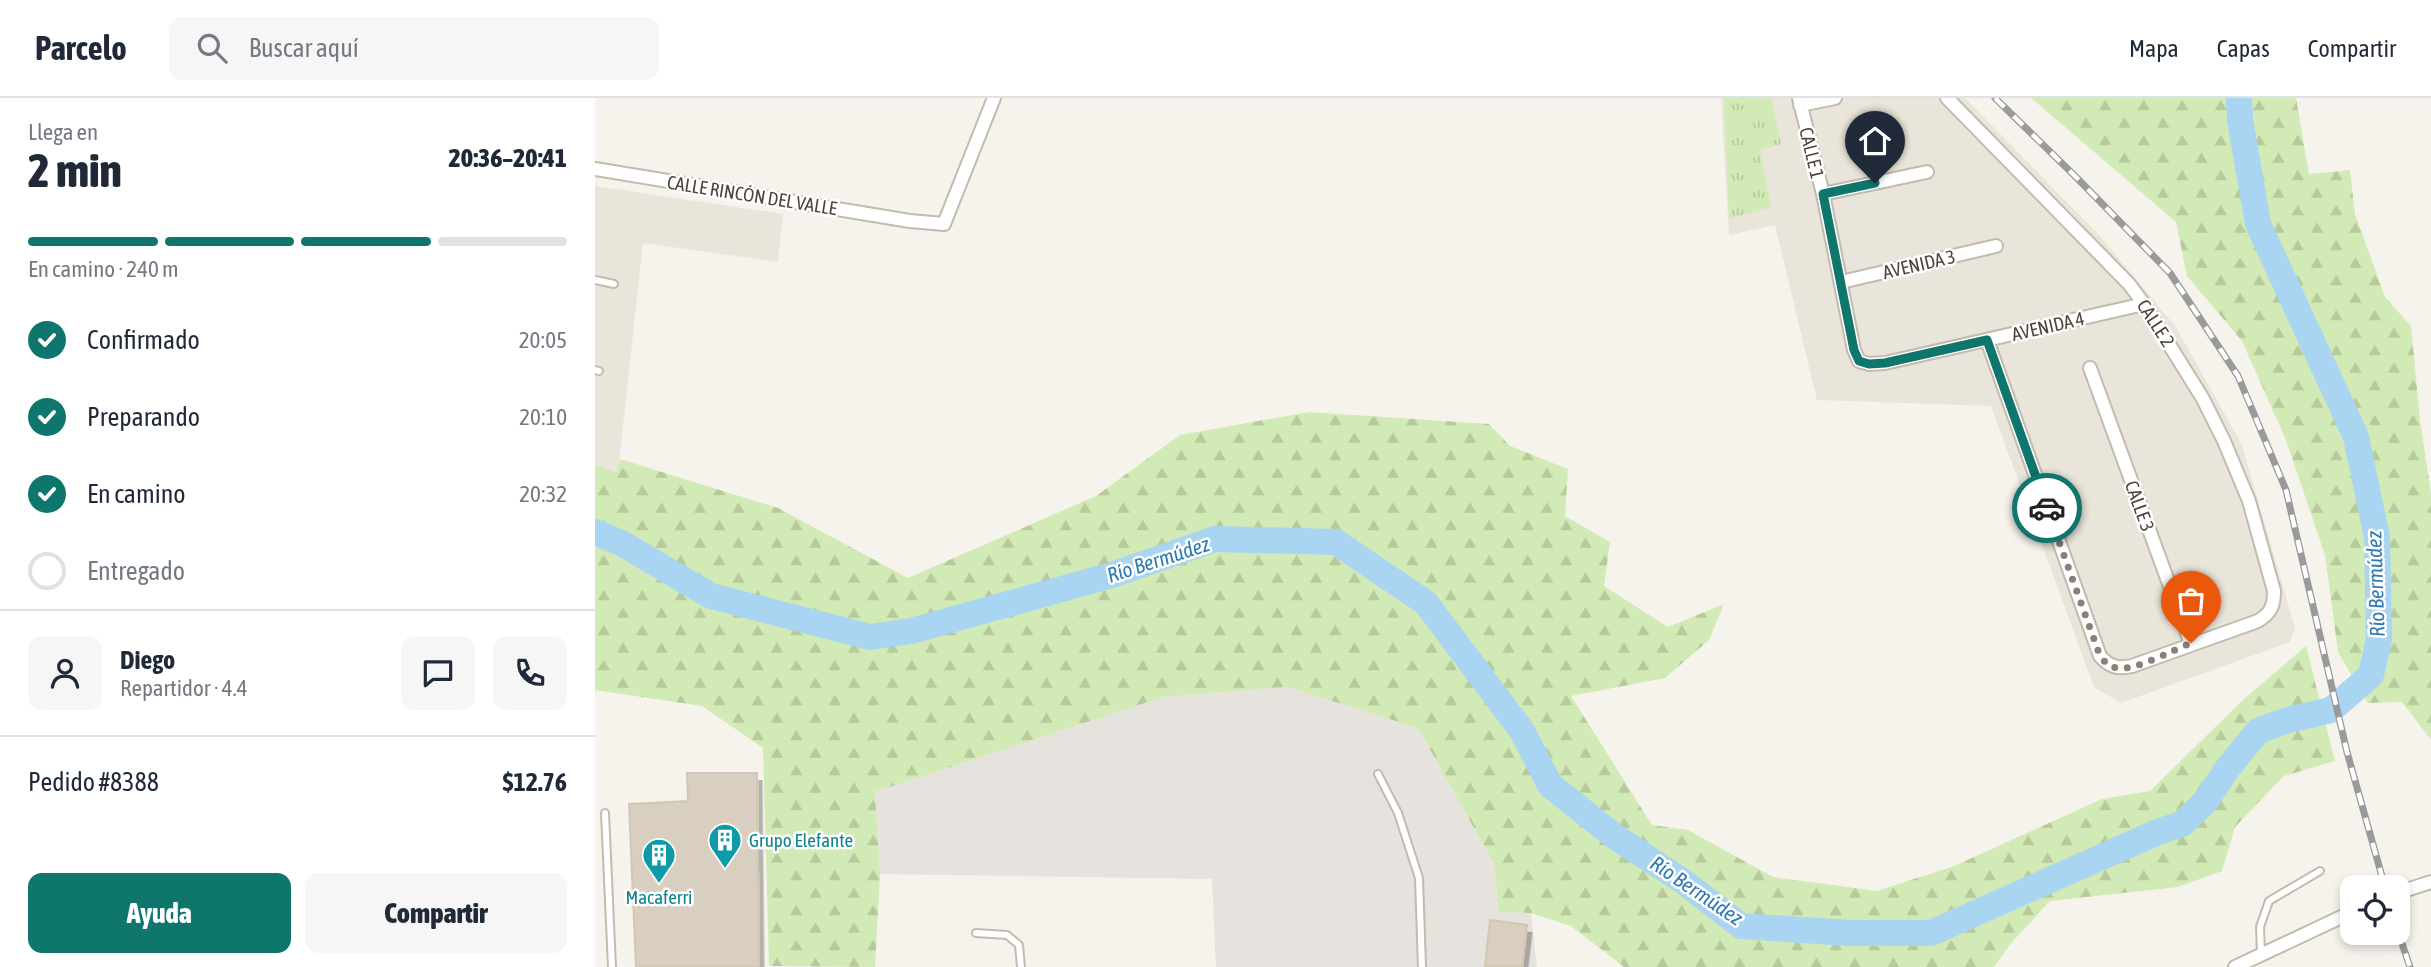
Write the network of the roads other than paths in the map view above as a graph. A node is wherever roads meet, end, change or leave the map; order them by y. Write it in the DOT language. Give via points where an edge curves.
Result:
graph roads {
  1 [pos="994,98"];
  2 [pos="1835,98"];
  3 [pos="1947,98"];
  4 [pos="1800,102"];
  5 [pos="595,169"];
  6 [pos="1927,172"];
  7 [pos="1823,194"];
  8 [pos="1996,246"];
  9 [pos="595,281"];
  10 [pos="1841,282"];
  11 [pos="614,284"];
  12 [pos="2144,304"];
  13 [pos="1987,340"];
  14 [pos="1869,364"];
  15 [pos="2090,368"];
  16 [pos="2191,643"];
  17 [pos="1378,774"];
  18 [pos="605,813"];
  19 [pos="2321,871"];
  20 [pos="2431,883"];
  21 [pos="2410,889"];
  22 [pos="2340,918"];
  23 [pos="976,933"];
  24 [pos="2261,955"];
  25 [pos="613,967"];
  26 [pos="1021,967"];
  27 [pos="1422,967"];
  28 [pos="2235,967"];
  1 -- 5 [label="street, CALLE RINCÓN DEL VALLE" via="944,224"];
  2 -- 4 [label="street"];
  3 -- 12 [label="street, CALLE 2"];
  4 -- 7 [label="street, CALLE 1"];
  6 -- 7 [label="street"];
  7 -- 10 [label="street, CALLE 1"];
  8 -- 10 [label="street, AVENIDA 3"];
  9 -- 11 [label="lane"];
  10 -- 14 [label="street, CALLE 1" via="1854,350 1859,361"];
  12 -- 13 [label="street, AVENIDA 4"];
  12 -- 16 [label="street, CALLE 2" via="2224,441 2249,501 2274,591 2269,615"];
  13 -- 14 [label="street, AVENIDA 4"];
  13 -- 16 [label="street" via="2100,656 2120,669"];
  15 -- 16 [label="street, CALLE 3"];
  17 -- 27 [label="lane" via="1398,813 1419,878"];
  18 -- 25 [label="lane"];
  19 -- 24 [label="lane" via="2269,901 2260,927"];
  20 -- 21 [label="street"];
  22 -- 24 [label="street"];
  23 -- 26 [label="lane" via="1007,934 1019,945"];
  24 -- 28 [label="street"];
}
